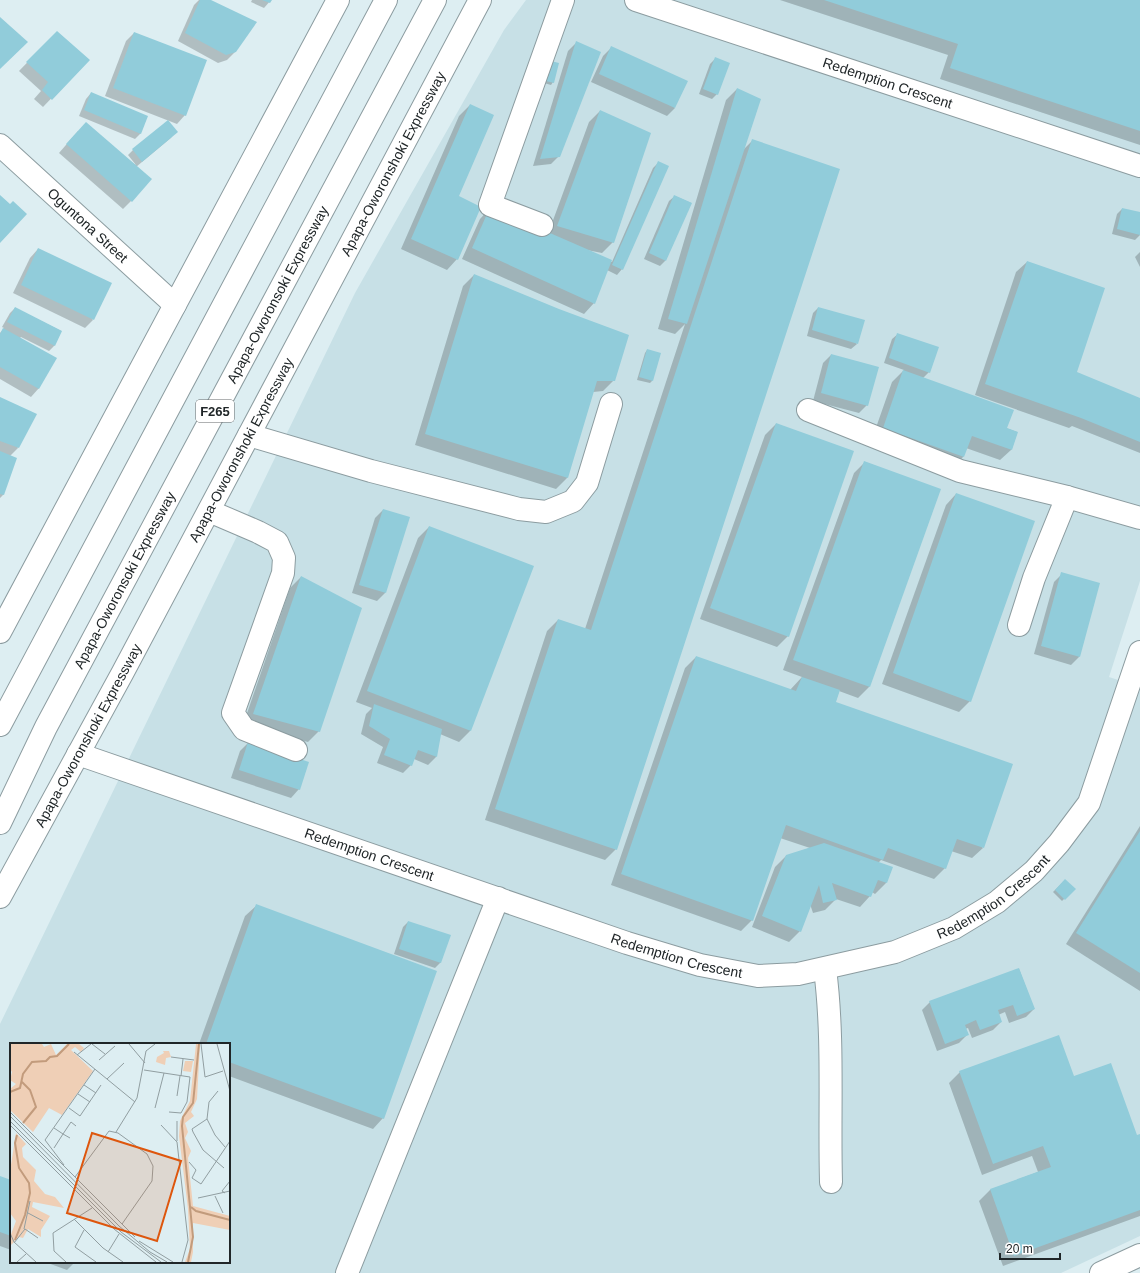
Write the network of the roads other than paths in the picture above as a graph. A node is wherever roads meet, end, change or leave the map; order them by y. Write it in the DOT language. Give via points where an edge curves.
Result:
graph roads {
  1 [pos="338,0"];
  2 [pos="386,0"];
  3 [pos="435,0"];
  4 [pos="480,0"];
  5 [pos="563,0"];
  6 [pos="636,0"];
  7 [pos="0,145"];
  8 [pos="1140,166"];
  9 [pos="542,225"];
  10 [pos="175,305"];
  11 [pos="611,404"];
  12 [pos="808,410"];
  13 [pos="249,435"];
  14 [pos="1067,497"];
  15 [pos="209,511"];
  16 [pos="1140,518"];
  17 [pos="1019,625"];
  18 [pos="0,632"];
  19 [pos="1140,652"];
  20 [pos="0,724"];
  21 [pos="296,750"];
  22 [pos="78,754"];
  23 [pos="0,823"];
  24 [pos="0,898"];
  25 [pos="498,898"];
  26 [pos="824,969"];
  27 [pos="831,1182"];
  28 [pos="1140,1255"];
  29 [pos="347,1273"];
  30 [pos="1101,1273"];
  1 -- 10 [label="main road"];
  2 -- 20 [label="main road, F265"];
  3 -- 23 [label="main road, Apapa-Oworonsoki Expressway / F265" via="46,727"];
  4 -- 13 [label="main road, Apapa-Oworonshoki Expressway"];
  5 -- 9 [label="main road" via="490,205"];
  6 -- 8 [label="main road, Redemption Crescent"];
  7 -- 10 [label="main road, Oguntona Street"];
  10 -- 18 [label="main road"];
  11 -- 13 [label="main road" via="587,483 573,500 546,512 520,509 371,471"];
  12 -- 14 [label="main road" via="960,471"];
  13 -- 15 [label="main road, Apapa-Oworonshoki Expressway"];
  14 -- 16 [label="main road"];
  14 -- 17 [label="main road" via="1034,578"];
  15 -- 21 [label="main road" via="278,542 284,558 284,573 233,713 244,729"];
  15 -- 22 [label="main road, Apapa-Oworonshoki Expressway"];
  19 -- 26 [label="main road, Redemption Crescent" via="1089,803 1034,871 997,902 954,928 895,952"];
  22 -- 24 [label="main road, Apapa-Oworonshoki Expressway"];
  22 -- 25 [label="main road, Redemption Crescent"];
  25 -- 26 [label="main road, Redemption Crescent" via="627,943 700,965 758,976 798,974"];
  25 -- 29 [label="main road"];
  26 -- 27 [label="main road" via="830,1006 831,1036"];
  28 -- 30 [label="main road"];
}
